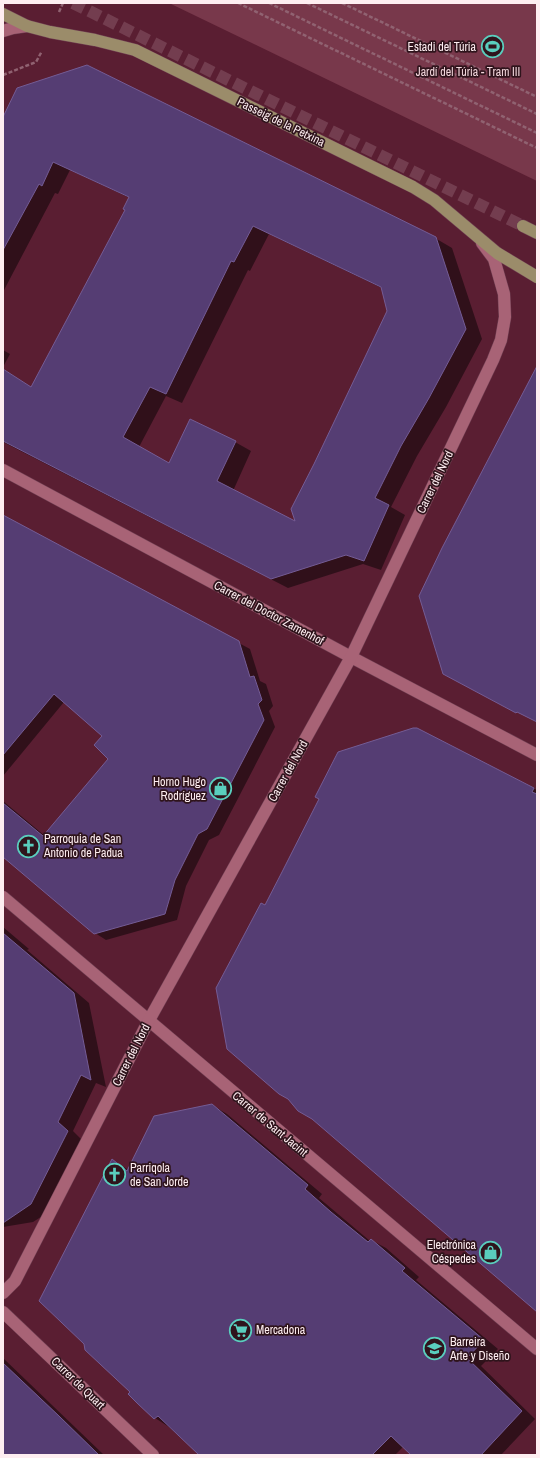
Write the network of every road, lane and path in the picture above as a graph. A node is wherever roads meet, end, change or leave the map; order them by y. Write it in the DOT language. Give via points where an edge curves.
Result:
graph roads {
  1 [pos="62,3"];
  2 [pos="238,3"];
  3 [pos="269,3"];
  4 [pos="307,3"];
  5 [pos="342,3"];
  6 [pos="3,14"];
  7 [pos="57,16"];
  8 [pos="27,26"];
  9 [pos="3,31"];
  10 [pos="44,46"];
  11 [pos="3,75"];
  12 [pos="537,97"];
  13 [pos="537,114"];
  14 [pos="537,133"];
  15 [pos="537,148"];
  16 [pos="523,226"];
  17 [pos="537,233"];
  18 [pos="475,234"];
  19 [pos="537,277"];
  20 [pos="3,470"];
  21 [pos="351,657"];
  22 [pos="537,755"];
  23 [pos="3,897"];
  24 [pos="148,1022"];
  25 [pos="3,1293"];
  26 [pos="3,1312"];
  27 [pos="537,1349"];
  28 [pos="153,1455"];
  1 -- 7 [label="path"];
  2 -- 15 [label="path"];
  3 -- 14 [label="path"];
  4 -- 13 [label="path"];
  5 -- 12 [label="path"];
  6 -- 8 [label="main road, Passeig de la Petxina"];
  8 -- 9 [label="street"];
  8 -- 18 [label="main road, Passeig de la Petxina" via="135,50 413,187 434,200"];
  10 -- 11 [label="path" via="36,62"];
  16 -- 17 [label="main road"];
  18 -- 19 [label="main road, Passeig de la Petxina" via="497,253"];
  18 -- 21 [label="street, Carrer del Nord" via="494,259 499,272 504,294 505,317 501,340"];
  20 -- 21 [label="street, Carrer del Doctor Zamenhof"];
  21 -- 22 [label="street, Carrer del Doctor Zamenhof"];
  21 -- 24 [label="street, Carrer del Nord"];
  23 -- 24 [label="street, Carrer de Sant Jacint"];
  24 -- 25 [label="street, Carrer del Nord" via="15,1280"];
  24 -- 27 [label="street, Carrer de Sant Jacint"];
  26 -- 28 [label="street, Carrer de Quart"];
}
